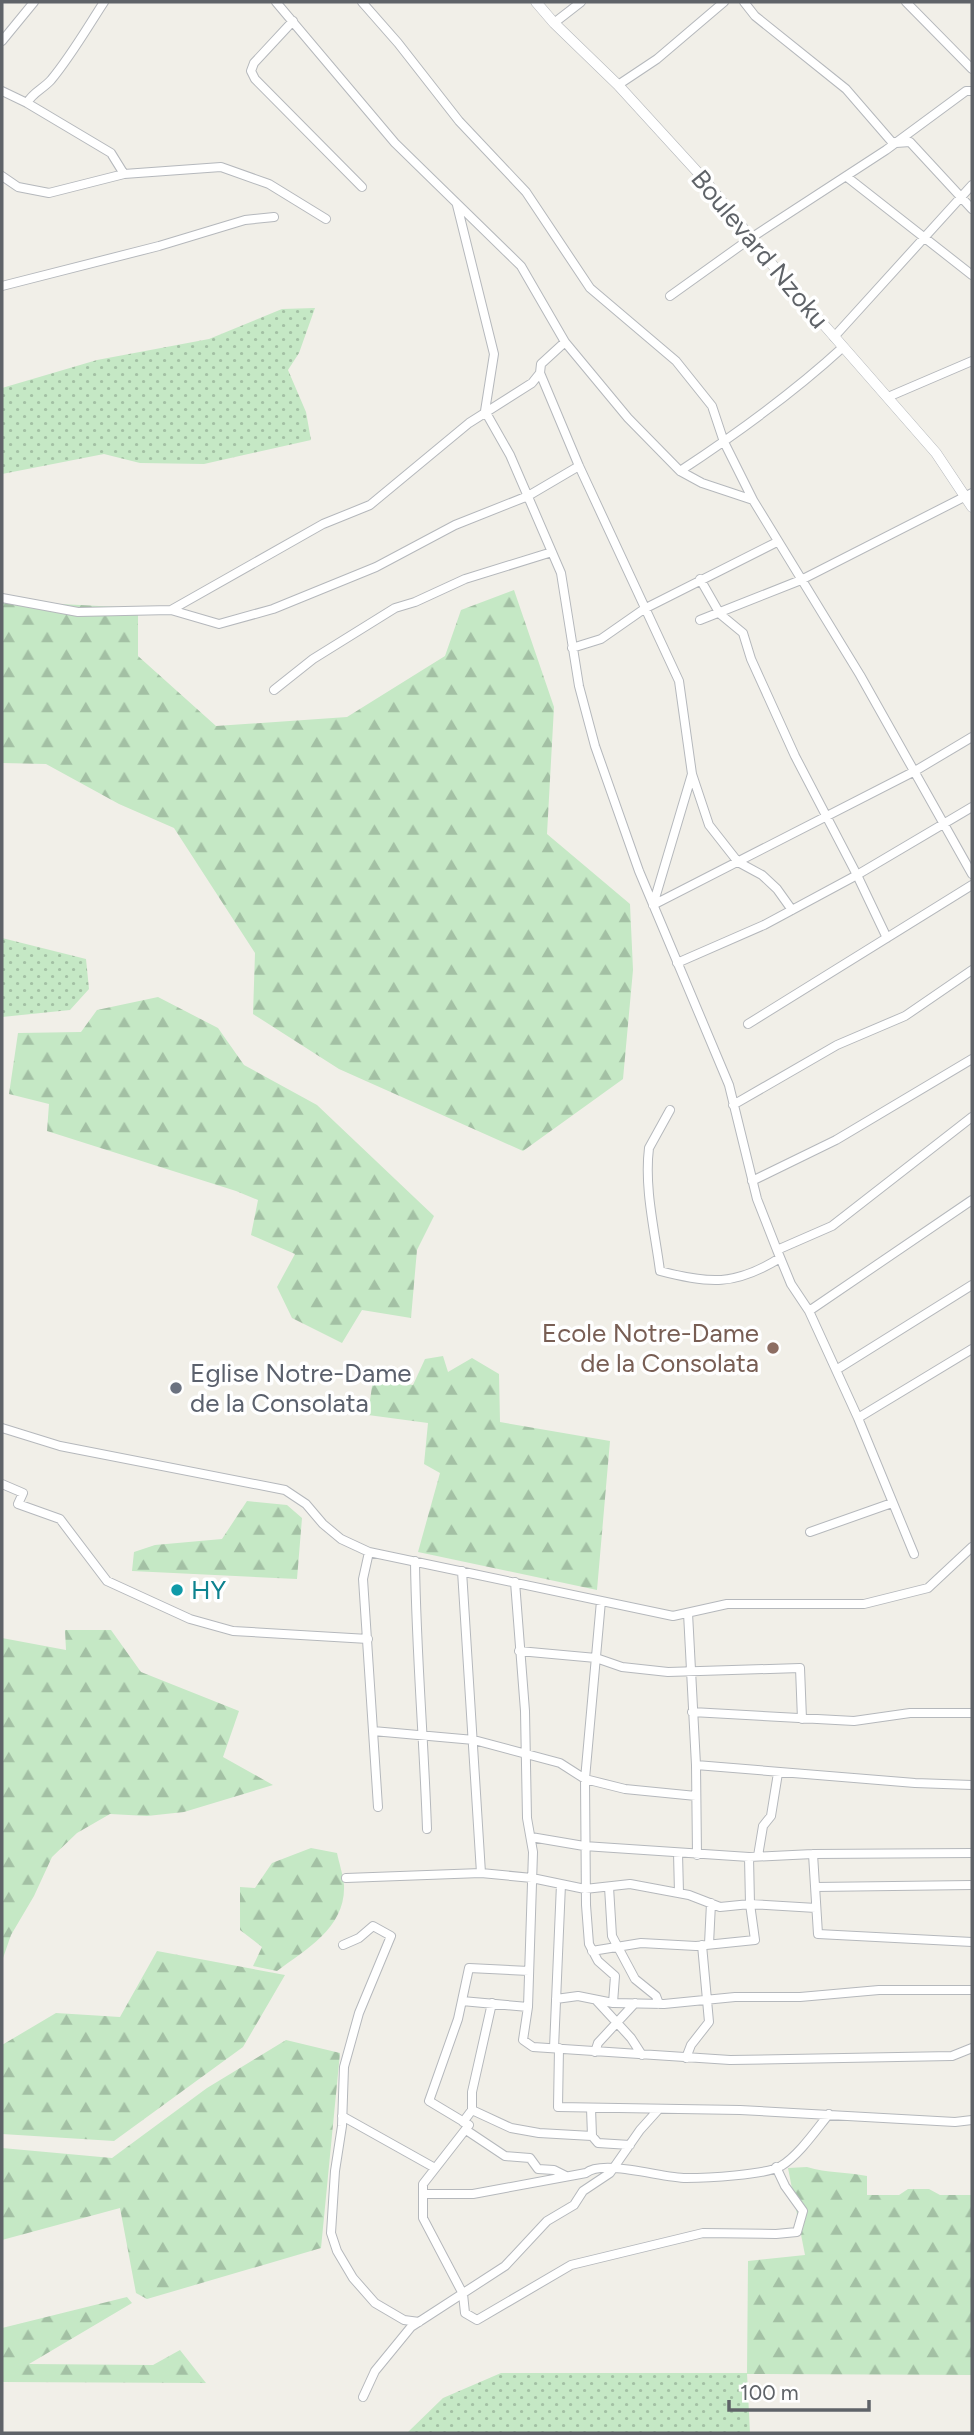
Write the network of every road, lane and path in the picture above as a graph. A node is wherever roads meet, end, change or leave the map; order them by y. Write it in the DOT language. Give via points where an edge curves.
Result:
graph roads {
  1 [pos="34,2"];
  2 [pos="104,2"];
  3 [pos="276,2"];
  4 [pos="362,2"];
  5 [pos="536,2"];
  6 [pos="581,2"];
  7 [pos="724,2"];
  8 [pos="744,2"];
  9 [pos="906,2"];
  10 [pos="293,21"];
  11 [pos="554,23"];
  12 [pos="2,41"];
  13 [pos="972,69"];
  14 [pos="618,85"];
  15 [pos="2,91"];
  16 [pos="972,91"];
  17 [pos="27,103"];
  18 [pos="896,143"];
  19 [pos="124,174"];
  20 [pos="2,176"];
  21 [pos="847,177"];
  22 [pos="972,185"];
  23 [pos="362,187"];
  24 [pos="961,197"];
  25 [pos="457,205"];
  26 [pos="972,209"];
  27 [pos="274,216"];
  28 [pos="326,219"];
  29 [pos="751,238"];
  30 [pos="922,238"];
  31 [pos="972,275"];
  32 [pos="2,286"];
  33 [pos="670,296"];
  34 [pos="834,337"];
  35 [pos="565,342"];
  36 [pos="842,348"];
  37 [pos="972,361"];
  38 [pos="540,373"];
  39 [pos="888,397"];
  40 [pos="485,411"];
  41 [pos="724,442"];
  42 [pos="579,466"];
  43 [pos="680,471"];
  44 [pos="969,495"];
  45 [pos="528,496"];
  46 [pos="752,500"];
  47 [pos="972,507"];
  48 [pos="777,542"];
  49 [pos="552,552"];
  50 [pos="700,579"];
  51 [pos="801,580"];
  52 [pos="2,598"];
  53 [pos="644,609"];
  54 [pos="171,610"];
  55 [pos="720,614"];
  56 [pos="700,620"];
  57 [pos="572,648"];
  58 [pos="274,690"];
  59 [pos="972,737"];
  60 [pos="915,771"];
  61 [pos="692,774"];
  62 [pos="972,807"];
  63 [pos="827,817"];
  64 [pos="945,825"];
  65 [pos="738,862"];
  66 [pos="972,874"];
  67 [pos="857,875"];
  68 [pos="972,886"];
  69 [pos="653,905"];
  70 [pos="792,910"];
  71 [pos="887,938"];
  72 [pos="677,963"];
  73 [pos="972,970"];
  74 [pos="748,1024"];
  75 [pos="972,1059"];
  76 [pos="733,1105"];
  77 [pos="670,1110"];
  78 [pos="972,1117"];
  79 [pos="752,1181"];
  80 [pos="972,1200"];
  81 [pos="778,1254"];
  82 [pos="972,1285"];
  83 [pos="809,1311"];
  84 [pos="972,1349"];
  85 [pos="836,1370"];
  86 [pos="858,1419"];
  87 [pos="2,1428"];
  88 [pos="2,1484"];
  89 [pos="892,1503"];
  90 [pos="810,1532"];
  91 [pos="971,1550"];
  92 [pos="369,1552"];
  93 [pos="914,1554"];
  94 [pos="415,1562"];
  95 [pos="462,1571"];
  96 [pos="515,1583"];
  97 [pos="601,1601"];
  98 [pos="688,1613"];
  99 [pos="368,1639"];
  100 [pos="519,1651"];
  101 [pos="596,1658"];
  102 [pos="692,1670"];
  103 [pos="692,1712"];
  104 [pos="972,1713"];
  105 [pos="802,1719"];
  106 [pos="373,1731"];
  107 [pos="424,1736"];
  108 [pos="474,1740"];
  109 [pos="525,1754"];
  110 [pos="696,1765"];
  111 [pos="778,1773"];
  112 [pos="586,1779"];
  113 [pos="972,1785"];
  114 [pos="696,1796"];
  115 [pos="378,1807"];
  116 [pos="427,1829"];
  117 [pos="531,1837"];
  118 [pos="584,1846"];
  119 [pos="678,1853"];
  120 [pos="972,1853"];
  121 [pos="813,1854"];
  122 [pos="697,1855"];
  123 [pos="753,1856"];
  124 [pos="481,1873"];
  125 [pos="346,1878"];
  126 [pos="532,1878"];
  127 [pos="561,1884"];
  128 [pos="972,1885"];
  129 [pos="610,1886"];
  130 [pos="815,1887"];
  131 [pos="586,1889"];
  132 [pos="679,1893"];
  133 [pos="712,1903"];
  134 [pos="750,1905"];
  135 [pos="816,1908"];
  136 [pos="972,1941"];
  137 [pos="343,1945"];
  138 [pos="617,1945"];
  139 [pos="706,1945"];
  140 [pos="592,1951"];
  141 [pos="529,1971"];
  142 [pos="972,1990"];
  143 [pos="556,1999"];
  144 [pos="596,2000"];
  145 [pos="708,2000"];
  146 [pos="462,2001"];
  147 [pos="492,2003"];
  148 [pos="613,2003"];
  149 [pos="635,2004"];
  150 [pos="659,2004"];
  151 [pos="528,2007"];
  152 [pos="615,2022"];
  153 [pos="556,2048"];
  154 [pos="972,2048"];
  155 [pos="595,2052"];
  156 [pos="642,2055"];
  157 [pos="686,2057"];
  158 [pos="591,2108"];
  159 [pos="472,2110"];
  160 [pos="659,2110"];
  161 [pos="829,2114"];
  162 [pos="342,2116"];
  163 [pos="972,2120"];
  164 [pos="464,2126"];
  165 [pos="592,2136"];
  166 [pos="630,2145"];
  167 [pos="435,2168"];
  168 [pos="776,2168"];
  169 [pos="613,2169"];
  170 [pos="566,2176"];
  171 [pos="423,2194"];
  172 [pos="463,2294"];
  173 [pos="419,2322"];
  174 [pos="363,2396"];
  1 -- 12 [label="street"];
  2 -- 17 [label="street" via="48,83"];
  3 -- 10 [label="street"];
  4 -- 41 [label="street" via="459,121 526,192 590,288 676,361 712,406"];
  5 -- 11 [label="street, Boulevard Nzoku"];
  6 -- 11 [label="street"];
  7 -- 14 [label="street" via="657,59"];
  8 -- 18 [label="street" via="755,16 846,89"];
  9 -- 13 [label="street"];
  10 -- 23 [label="street" via="251,71"];
  10 -- 25 [label="street" via="395,143"];
  11 -- 14 [label="street, Boulevard Nzoku"];
  14 -- 29 [label="street, Boulevard Nzoku"];
  15 -- 17 [label="street"];
  16 -- 18 [label="street"];
  17 -- 19 [label="street" via="111,153"];
  18 -- 21 [label="street"];
  18 -- 24 [label="street" via="910,142"];
  19 -- 20 [label="street" via="48,192 19,187"];
  19 -- 28 [label="street" via="221,167 269,184"];
  21 -- 29 [label="street"];
  21 -- 30 [label="street"];
  22 -- 24 [label="street"];
  24 -- 26 [label="street"];
  24 -- 30 [label="street"];
  25 -- 35 [label="street" via="521,266"];
  25 -- 40 [label="street" via="494,354"];
  27 -- 32 [label="street"];
  29 -- 33 [label="street"];
  29 -- 34 [label="street, Boulevard Nzoku"];
  30 -- 31 [label="street"];
  30 -- 34 [label="street"];
  34 -- 36 [label="street, Boulevard Nzoku"];
  35 -- 38 [label="street" via="541,364"];
  35 -- 43 [label="street" via="628,418"];
  36 -- 39 [label="street, Boulevard Nzoku"];
  36 -- 41 [label="street"];
  37 -- 39 [label="street"];
  38 -- 40 [label="street" via="532,383"];
  38 -- 42 [label="street"];
  39 -- 44 [label="street, Boulevard Nzoku"];
  40 -- 45 [label="street"];
  40 -- 54 [label="street" via="370,505 323,524"];
  41 -- 43 [label="street"];
  41 -- 46 [label="street"];
  42 -- 45 [label="street"];
  42 -- 53 [label="street"];
  43 -- 46 [label="street"];
  44 -- 47 [label="street, Boulevard Nzoku"];
  44 -- 51 [label="street"];
  45 -- 49 [label="street"];
  45 -- 54 [label="street" via="454,525 376,567 272,609 219,624"];
  46 -- 48 [label="street"];
  48 -- 50 [label="street"];
  48 -- 51 [label="street"];
  49 -- 57 [label="street" via="561,573"];
  49 -- 58 [label="street" via="465,579 395,608 313,659"];
  50 -- 53 [label="street"];
  50 -- 55 [label="street"];
  51 -- 55 [label="street"];
  51 -- 60 [label="street"];
  52 -- 54 [label="street" via="78,612"];
  53 -- 57 [label="street" via="601,639"];
  53 -- 61 [label="street" via="679,681"];
  55 -- 56 [label="street"];
  55 -- 63 [label="street" via="743,633 751,659"];
  57 -- 69 [label="street" via="595,746"];
  59 -- 60 [label="street"];
  60 -- 63 [label="street"];
  60 -- 64 [label="street"];
  61 -- 65 [label="street" via="709,825"];
  61 -- 69 [label="street"];
  62 -- 64 [label="street"];
  63 -- 65 [label="street"];
  63 -- 67 [label="street"];
  64 -- 66 [label="street"];
  64 -- 67 [label="street"];
  65 -- 69 [label="street"];
  65 -- 70 [label="street" via="762,875"];
  67 -- 70 [label="street"];
  67 -- 71 [label="street"];
  68 -- 71 [label="street"];
  69 -- 72 [label="street"];
  70 -- 72 [label="street"];
  71 -- 74 [label="street"];
  72 -- 76 [label="street" via="729,1085"];
  73 -- 76 [label="street" via="905,1016 836,1045"];
  75 -- 79 [label="street" via="836,1140"];
  76 -- 79 [label="street"];
  77 -- 81 [label="street" via="648,1154 660,1271 723,1281 771,1264"];
  78 -- 81 [label="street" via="832,1226"];
  79 -- 81 [label="street"];
  80 -- 83 [label="street"];
  81 -- 83 [label="street"];
  82 -- 85 [label="street"];
  83 -- 85 [label="street"];
  84 -- 86 [label="street"];
  85 -- 86 [label="street"];
  86 -- 89 [label="street"];
  87 -- 92 [label="street" via="60,1446 285,1490 341,1539"];
  88 -- 99 [label="street" via="23,1493 18,1504 60,1518 107,1581 190,1619 233,1631"];
  89 -- 90 [label="street"];
  89 -- 93 [label="street"];
  91 -- 98 [label="street" via="928,1588 864,1604 727,1604"];
  92 -- 94 [label="street"];
  92 -- 99 [label="street" via="363,1579"];
  94 -- 95 [label="street"];
  94 -- 107 [label="street"];
  95 -- 96 [label="street"];
  95 -- 108 [label="street"];
  96 -- 97 [label="street"];
  96 -- 100 [label="street"];
  97 -- 98 [label="street" via="673,1616"];
  97 -- 101 [label="street"];
  98 -- 102 [label="street"];
  99 -- 106 [label="street"];
  100 -- 101 [label="street"];
  100 -- 109 [label="street"];
  101 -- 102 [label="street" via="622,1667"];
  101 -- 112 [label="street"];
  102 -- 103 [label="street"];
  102 -- 105 [label="street" via="800,1668"];
  103 -- 105 [label="street"];
  103 -- 110 [label="street"];
  104 -- 105 [label="street" via="910,1713 854,1721"];
  106 -- 107 [label="street"];
  106 -- 115 [label="street"];
  107 -- 108 [label="street"];
  107 -- 116 [label="street"];
  108 -- 109 [label="street"];
  108 -- 124 [label="street"];
  109 -- 112 [label="street" via="560,1763"];
  109 -- 117 [label="street"];
  110 -- 111 [label="street"];
  110 -- 114 [label="street"];
  111 -- 113 [label="street"];
  111 -- 123 [label="street" via="771,1816"];
  112 -- 114 [label="street" via="625,1789"];
  112 -- 118 [label="street"];
  114 -- 122 [label="street"];
  117 -- 118 [label="street"];
  117 -- 126 [label="street"];
  118 -- 119 [label="street"];
  118 -- 131 [label="street"];
  119 -- 122 [label="street"];
  119 -- 132 [label="street"];
  120 -- 121 [label="street"];
  121 -- 123 [label="street"];
  121 -- 130 [label="street"];
  122 -- 123 [label="street"];
  123 -- 134 [label="street"];
  124 -- 125 [label="street"];
  124 -- 126 [label="street"];
  126 -- 127 [label="street"];
  126 -- 141 [label="street"];
  127 -- 131 [label="street"];
  127 -- 143 [label="street"];
  128 -- 130 [label="street"];
  129 -- 131 [label="street"];
  129 -- 132 [label="street" via="630,1884"];
  129 -- 138 [label="street" via="612,1936"];
  130 -- 135 [label="street"];
  131 -- 140 [label="street"];
  132 -- 133 [label="street"];
  133 -- 134 [label="street"];
  133 -- 139 [label="street"];
  134 -- 135 [label="street"];
  134 -- 139 [label="street" via="755,1940"];
  135 -- 136 [label="street" via="818,1934"];
  137 -- 162 [label="street" via="373,1926 391,1937 359,2013 344,2067"];
  138 -- 139 [label="street"];
  138 -- 140 [label="street"];
  138 -- 150 [label="street" via="635,1979"];
  139 -- 145 [label="street"];
  140 -- 148 [label="street" via="615,1976"];
  141 -- 146 [label="street" via="469,1968"];
  141 -- 151 [label="street"];
  142 -- 145 [label="street" via="879,1990"];
  143 -- 144 [label="street" via="579,1996"];
  143 -- 153 [label="street"];
  144 -- 148 [label="street"];
  144 -- 152 [label="street"];
  145 -- 150 [label="street"];
  145 -- 157 [label="street" via="709,2022"];
  146 -- 147 [label="street"];
  146 -- 164 [label="street" via="429,2101"];
  147 -- 151 [label="street"];
  147 -- 159 [label="street"];
  148 -- 149 [label="street"];
  149 -- 150 [label="street"];
  149 -- 152 [label="street"];
  151 -- 153 [label="street" via="523,2040 533,2047"];
  152 -- 155 [label="street"];
  152 -- 156 [label="street"];
  153 -- 155 [label="street"];
  153 -- 158 [label="street" via="558,2107"];
  154 -- 157 [label="street" via="952,2056 912,2058 773,2061"];
  155 -- 156 [label="street"];
  156 -- 157 [label="street"];
  158 -- 160 [label="street"];
  158 -- 165 [label="street"];
  159 -- 164 [label="street"];
  159 -- 165 [label="street" via="511,2128"];
  160 -- 161 [label="street"];
  160 -- 166 [label="street"];
  161 -- 163 [label="street"];
  161 -- 168 [label="street"];
  162 -- 167 [label="street"];
  162 -- 173 [label="street" via="331,2233 337,2251 375,2303 404,2320"];
  164 -- 167 [label="street"];
  164 -- 170 [label="street" via="505,2156 530,2158 538,2169"];
  165 -- 166 [label="street" via="598,2143"];
  166 -- 169 [label="street"];
  167 -- 171 [label="street" via="423,2183"];
  168 -- 169 [label="street" via="684,2178"];
  168 -- 172 [label="street" via="803,2211 797,2232 703,2233 571,2265 477,2320 465,2312"];
  169 -- 170 [label="street" via="591,2168"];
  169 -- 172 [label="street" via="583,2190 575,2205 548,2221 505,2266"];
  170 -- 171 [label="street" via="473,2194"];
  171 -- 172 [label="street" via="423,2218"];
  172 -- 173 [label="street"];
  173 -- 174 [label="street" via="375,2371"];
}
